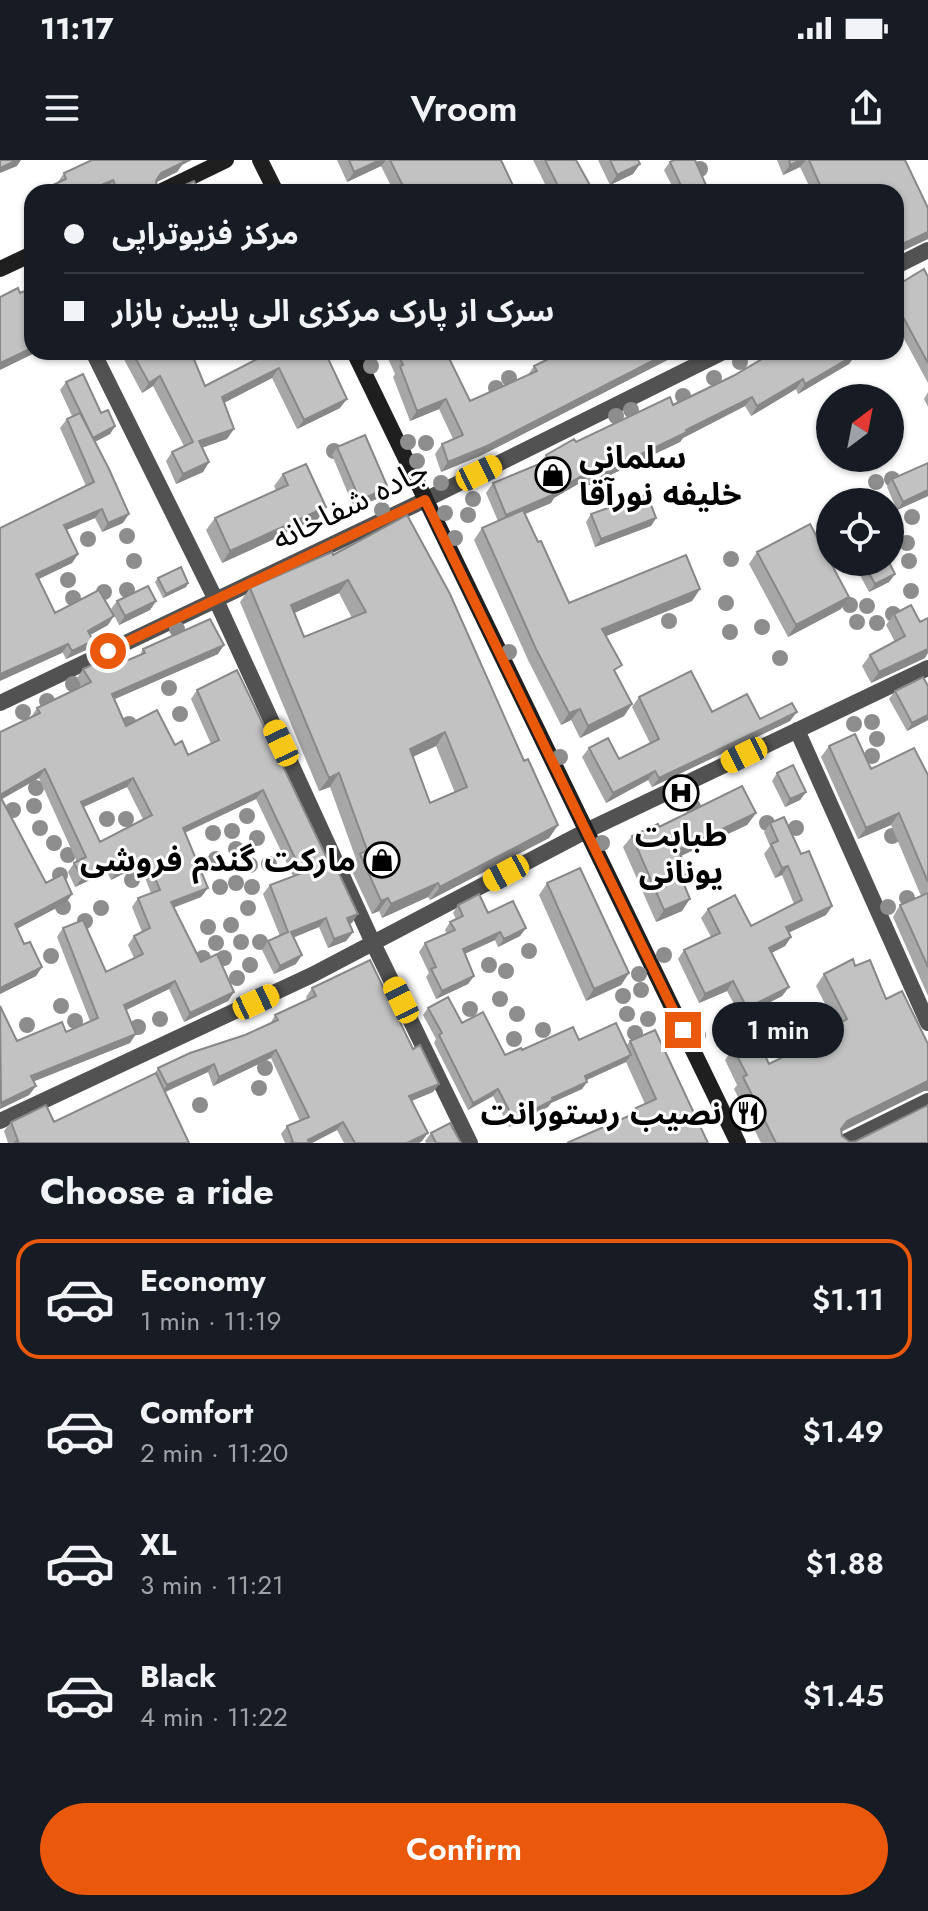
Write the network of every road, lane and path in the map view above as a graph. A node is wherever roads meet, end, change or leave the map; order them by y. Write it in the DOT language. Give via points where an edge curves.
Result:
graph roads {
  1 [pos="226,160"];
  2 [pos="260,160"];
  3 [pos="176,184"];
  4 [pos="272,184"];
  5 [pos="928,250"];
  6 [pos="24,258"];
  7 [pos="904,262"];
  8 [pos="0,269"];
  9 [pos="97,360"];
  10 [pos="358,360"];
  11 [pos="707,360"];
  12 [pos="425,500"];
  13 [pos="216,600"];
  14 [pos="928,668"];
  15 [pos="0,703"];
  16 [pos="797,730"];
  17 [pos="586,831"];
  18 [pos="373,943"];
  19 [pos="928,1023"];
  20 [pos="928,1101"];
  21 [pos="0,1121"];
  22 [pos="470,1143"];
  23 [pos="738,1143"];
  24 [pos="843,1143"];
  1 -- 3 [label="main road"];
  2 -- 4 [label="main road"];
  5 -- 7 [label="street"];
  6 -- 8 [label="main road"];
  9 -- 13 [label="street"];
  10 -- 12 [label="main road"];
  11 -- 12 [label="street, جاده شفاخانه"];
  12 -- 13 [label="street, جاده شفاخانه"];
  12 -- 17 [label="main road"];
  13 -- 15 [label="street, جاده شفاخانه"];
  13 -- 18 [label="street"];
  14 -- 16 [label="street"];
  16 -- 17 [label="street"];
  16 -- 19 [label="street"];
  17 -- 18 [label="street"];
  17 -- 23 [label="main road"];
  18 -- 21 [label="street"];
  18 -- 22 [label="street"];
  20 -- 24 [label="street"];
}
